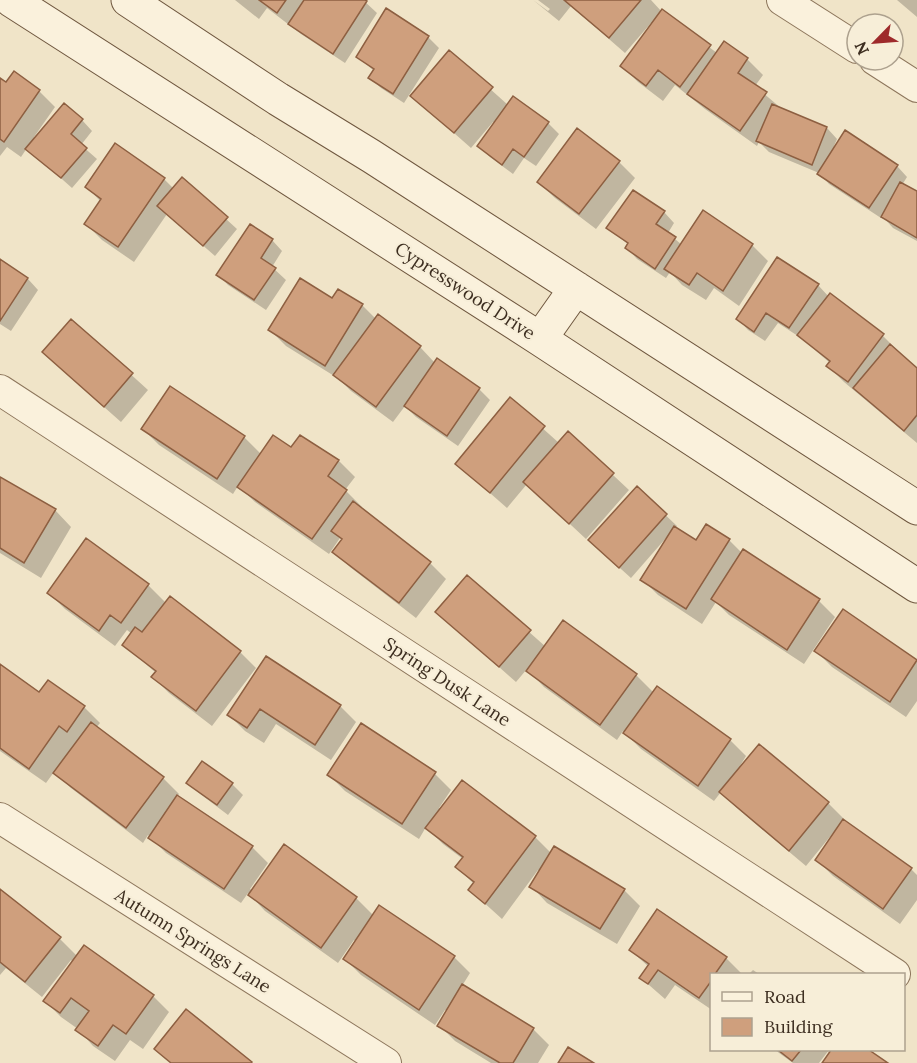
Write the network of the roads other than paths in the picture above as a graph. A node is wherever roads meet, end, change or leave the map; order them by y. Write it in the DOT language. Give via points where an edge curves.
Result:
graph roads {
  1 [pos="11,0"];
  2 [pos="128,0"];
  3 [pos="782,0"];
  4 [pos="845,40"];
  5 [pos="894,72"];
  6 [pos="917,87"];
  7 [pos="576,288"];
  8 [pos="540,339"];
  9 [pos="0,390"];
  10 [pos="917,508"];
  11 [pos="917,586"];
  12 [pos="0,818"];
  13 [pos="892,973"];
  14 [pos="386,1063"];
  1 -- 8 [label="main road, Cypresswood Drive"];
  2 -- 7 [label="main road"];
  3 -- 4 [label="street"];
  5 -- 6 [label="street"];
  7 -- 8 [label="main road"];
  7 -- 10 [label="main road"];
  8 -- 11 [label="main road, Cypresswood Drive"];
  9 -- 13 [label="street, Spring Dusk Lane"];
  12 -- 14 [label="street, Autumn Springs Lane"];
}
